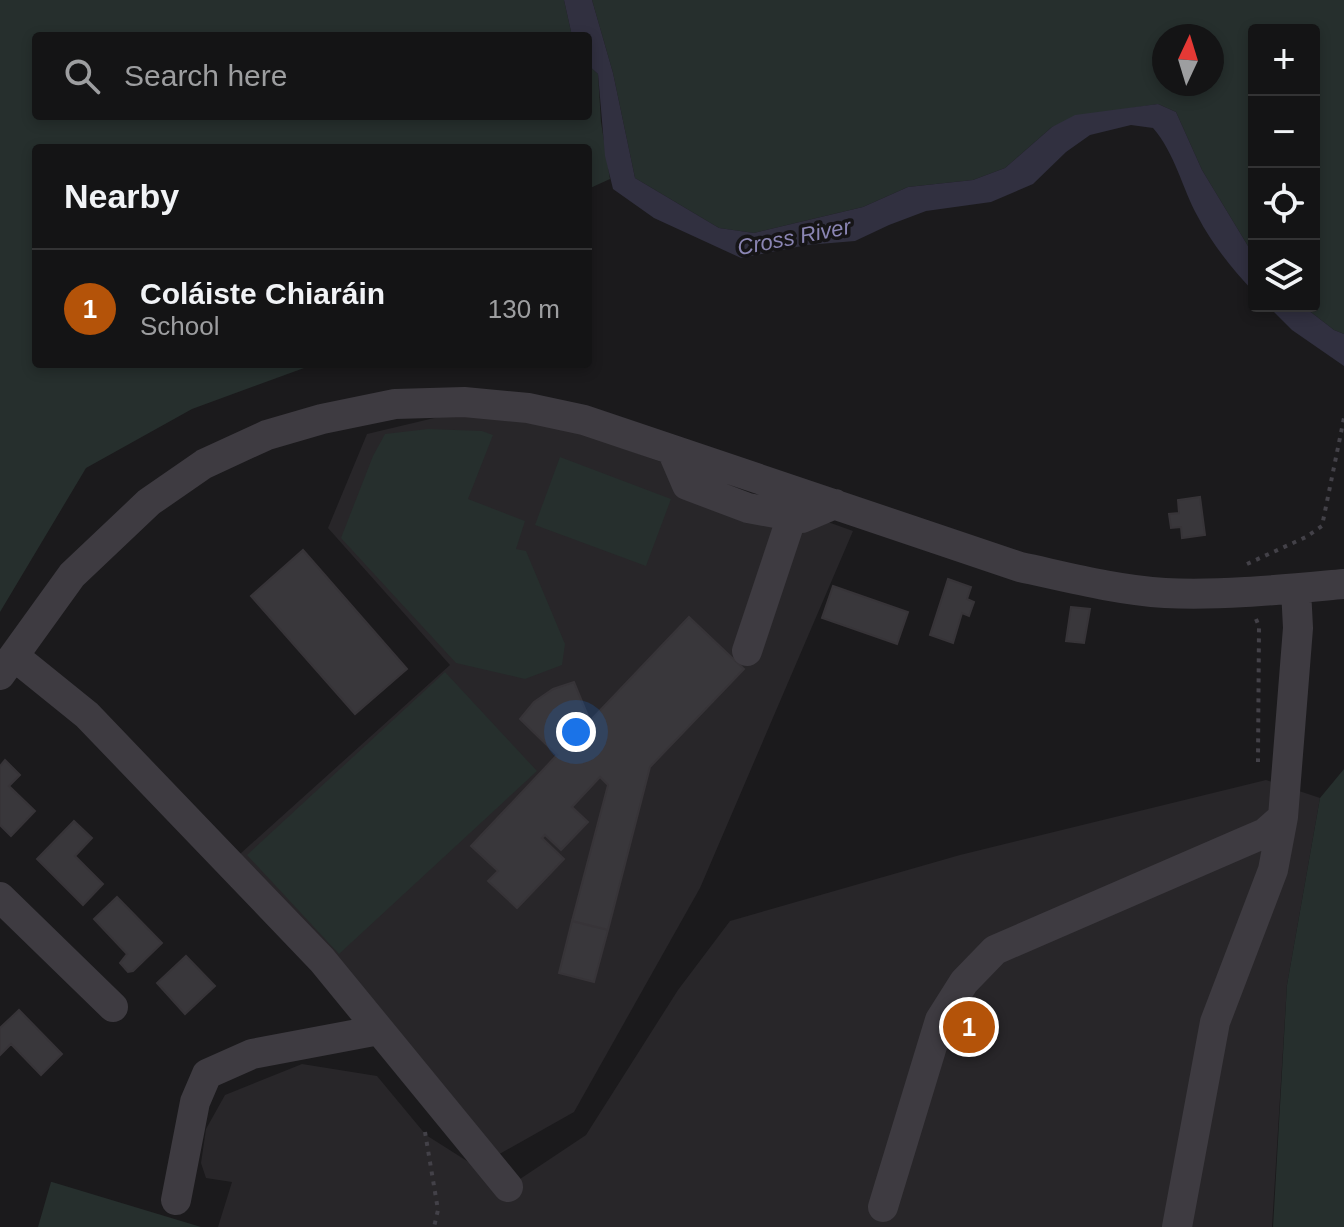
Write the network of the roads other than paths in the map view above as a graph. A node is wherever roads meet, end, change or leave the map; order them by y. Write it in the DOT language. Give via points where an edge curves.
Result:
graph roads {
  1 [pos="672,450"];
  2 [pos="835,504"];
  3 [pos="792,516"];
  4 [pos="1344,584"];
  5 [pos="1296,589"];
  6 [pos="747,651"];
  7 [pos="7,666"];
  8 [pos="1283,817"];
  9 [pos="0,897"];
  10 [pos="113,1007"];
  11 [pos="379,1030"];
  12 [pos="508,1187"];
  13 [pos="176,1200"];
  14 [pos="883,1207"];
  15 [pos="1177,1227"];
  1 -- 2 [label="street"];
  1 -- 3 [label="street" via="687,485 748,508"];
  1 -- 7 [label="street" via="584,420 464,402 395,404 267,435 204,464 149,502 72,575"];
  2 -- 3 [label="street" via="802,518"];
  2 -- 5 [label="street" via="1020,567 1090,583 1165,593"];
  3 -- 6 [label="street"];
  4 -- 5 [label="street"];
  5 -- 8 [label="street" via="1298,628"];
  7 -- 11 [label="street" via="87,715 322,960"];
  8 -- 14 [label="street" via="1265,833 995,950 964,982 940,1020"];
  8 -- 15 [label="street" via="1273,870 1215,1022"];
  9 -- 10 [label="street"];
  11 -- 12 [label="street"];
  11 -- 13 [label="street" via="252,1054 207,1074 195,1102"];
}
